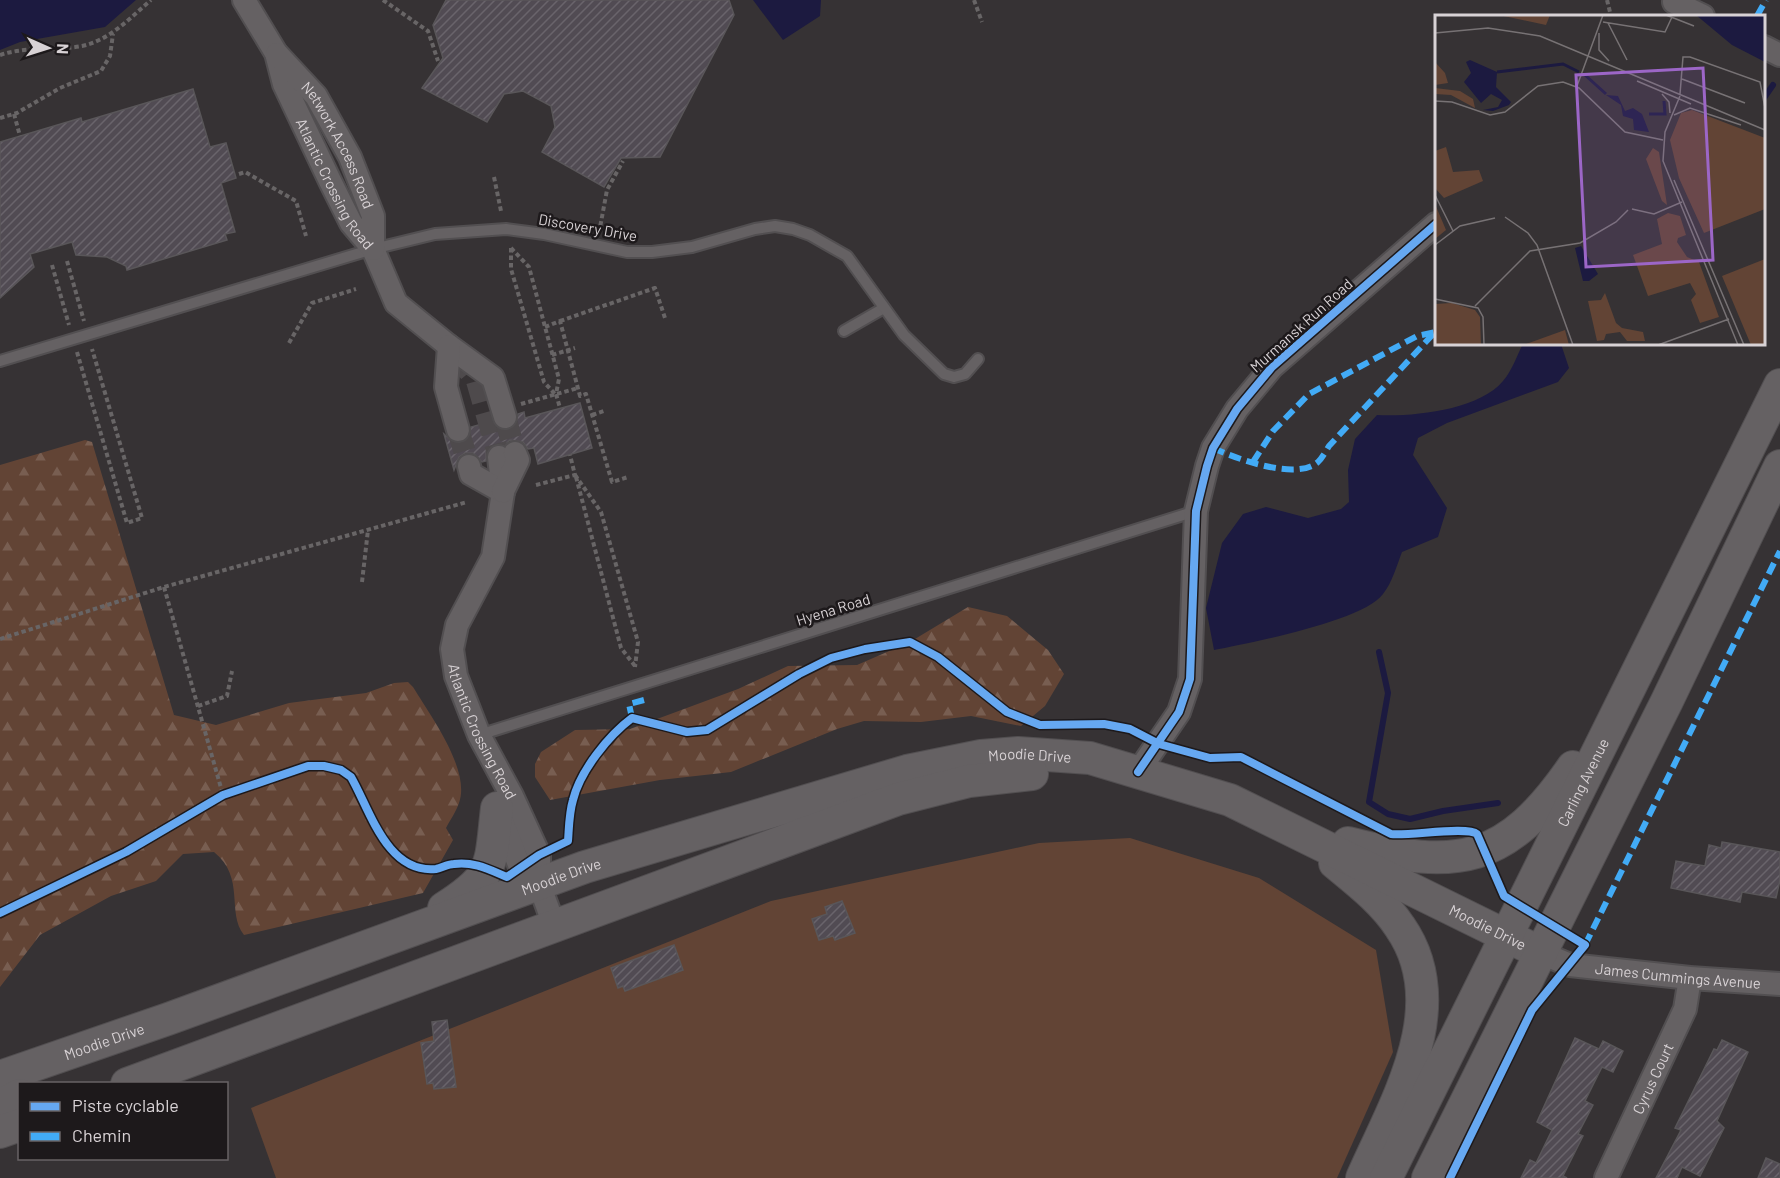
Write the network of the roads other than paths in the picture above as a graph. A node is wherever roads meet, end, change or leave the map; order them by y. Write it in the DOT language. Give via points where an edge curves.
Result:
graph roads {
  1 [pos="244,0"];
  2 [pos="1670,6"];
  3 [pos="1700,15"];
  4 [pos="1765,48"];
  5 [pos="1780,55"];
  6 [pos="1435,226"];
  7 [pos="374,249"];
  8 [pos="884,308"];
  9 [pos="844,331"];
  10 [pos="449,346"];
  11 [pos="978,359"];
  12 [pos="0,361"];
  13 [pos="1780,384"];
  14 [pos="509,411"];
  15 [pos="466,428"];
  16 [pos="1780,466"];
  17 [pos="1780,475"];
  18 [pos="502,492"];
  19 [pos="1761,504"];
  20 [pos="1196,511"];
  21 [pos="1643,658"];
  22 [pos="479,735"];
  23 [pos="1138,772"];
  24 [pos="497,808"];
  25 [pos="1294,830"];
  26 [pos="539,884"];
  27 [pos="554,925"];
  28 [pos="408,932"];
  29 [pos="1506,934"];
  30 [pos="1541,953"];
  31 [pos="1690,978"];
  32 [pos="1780,984"];
  33 [pos="101,1042"];
  34 [pos="0,1077"];
  35 [pos="39,1082"];
  36 [pos="130,1082"];
  37 [pos="18,1096"];
  38 [pos="0,1106"];
  39 [pos="18,1126"];
  40 [pos="0,1132"];
  41 [pos="1362,1178"];
  42 [pos="1386,1178"];
  43 [pos="1428,1178"];
  44 [pos="1606,1178"];
  1 -- 7 [label="street, Atlantic Crossing Road" via="276,53 284,84 351,223"];
  2 -- 3 [label="street"];
  4 -- 5 [label="street"];
  6 -- 20 [label="street, Murmansk Run Road" via="1253,386 1213,448"];
  7 -- 8 [label="lane, Discovery Drive" via="435,234 506,229 627,252 670,251 775,226 819,239 847,256"];
  7 -- 10 [label="street, Atlantic Crossing Road" via="396,303"];
  7 -- 12 [label="lane, Discovery Drive"];
  8 -- 9 [label="lane"];
  8 -- 11 [label="lane, Discovery Drive" via="904,335 944,374 965,374"];
  10 -- 14 [label="street, Atlantic Crossing Road" via="493,378"];
  10 -- 15 [label="street"];
  13 -- 21 [label="main road, Carling Avenue"];
  16 -- 19 [label="main road"];
  17 -- 19 [label="main road"];
  18 -- 18 [label="street, Atlantic Crossing Road" via="518,460 492,459"];
  18 -- 22 [label="street, Atlantic Crossing Road" via="493,557 457,626 452,649 456,676"];
  19 -- 30 [label="main road"];
  20 -- 22 [label="lane, Hyena Road"];
  20 -- 23 [label="street, Murmansk Run Road" via="1190,679 1179,712"];
  21 -- 25 [label="main road" via="1556,791 1531,821 1495,845 1447,858 1420,858"];
  21 -- 29 [label="main road, Carling Avenue"];
  22 -- 24 [label="street"];
  22 -- 26 [label="street, Atlantic Crossing Road" via="539,855"];
  23 -- 25 [label="main road, Moodie Drive" via="1221,797"];
  23 -- 26 [label="main road, Moodie Drive" via="1090,758 1052,754 1018,753 938,763"];
  23 -- 27 [label="main road, Moodie Drive" via="1006,775 925,791"];
  24 -- 26 [label="street, Atlantic Crossing Road" via="520,867"];
  24 -- 28 [label="main road" via="489,869 471,891"];
  25 -- 29 [label="main road, Moodie Drive"];
  25 -- 41 [label="main road" via="1384,906 1411,945 1418,969 1422,1017 1414,1059"];
  26 -- 27 [label="street"];
  26 -- 28 [label="main road, Moodie Drive"];
  27 -- 36 [label="main road, Moodie Drive"];
  28 -- 33 [label="main road, Moodie Drive"];
  29 -- 30 [label="main road, Moodie Drive"];
  29 -- 42 [label="main road, Carling Avenue"];
  30 -- 31 [label="street, James Cummings Avenue" via="1570,964"];
  30 -- 43 [label="main road"];
  31 -- 32 [label="street, James Cummings Avenue"];
  31 -- 44 [label="street, Cyrus Court" via="1685,1009"];
  33 -- 34 [label="main road, Moodie Drive"];
  33 -- 35 [label="main road"];
  37 -- 38 [label="main road"];
  39 -- 40 [label="main road"];
}
